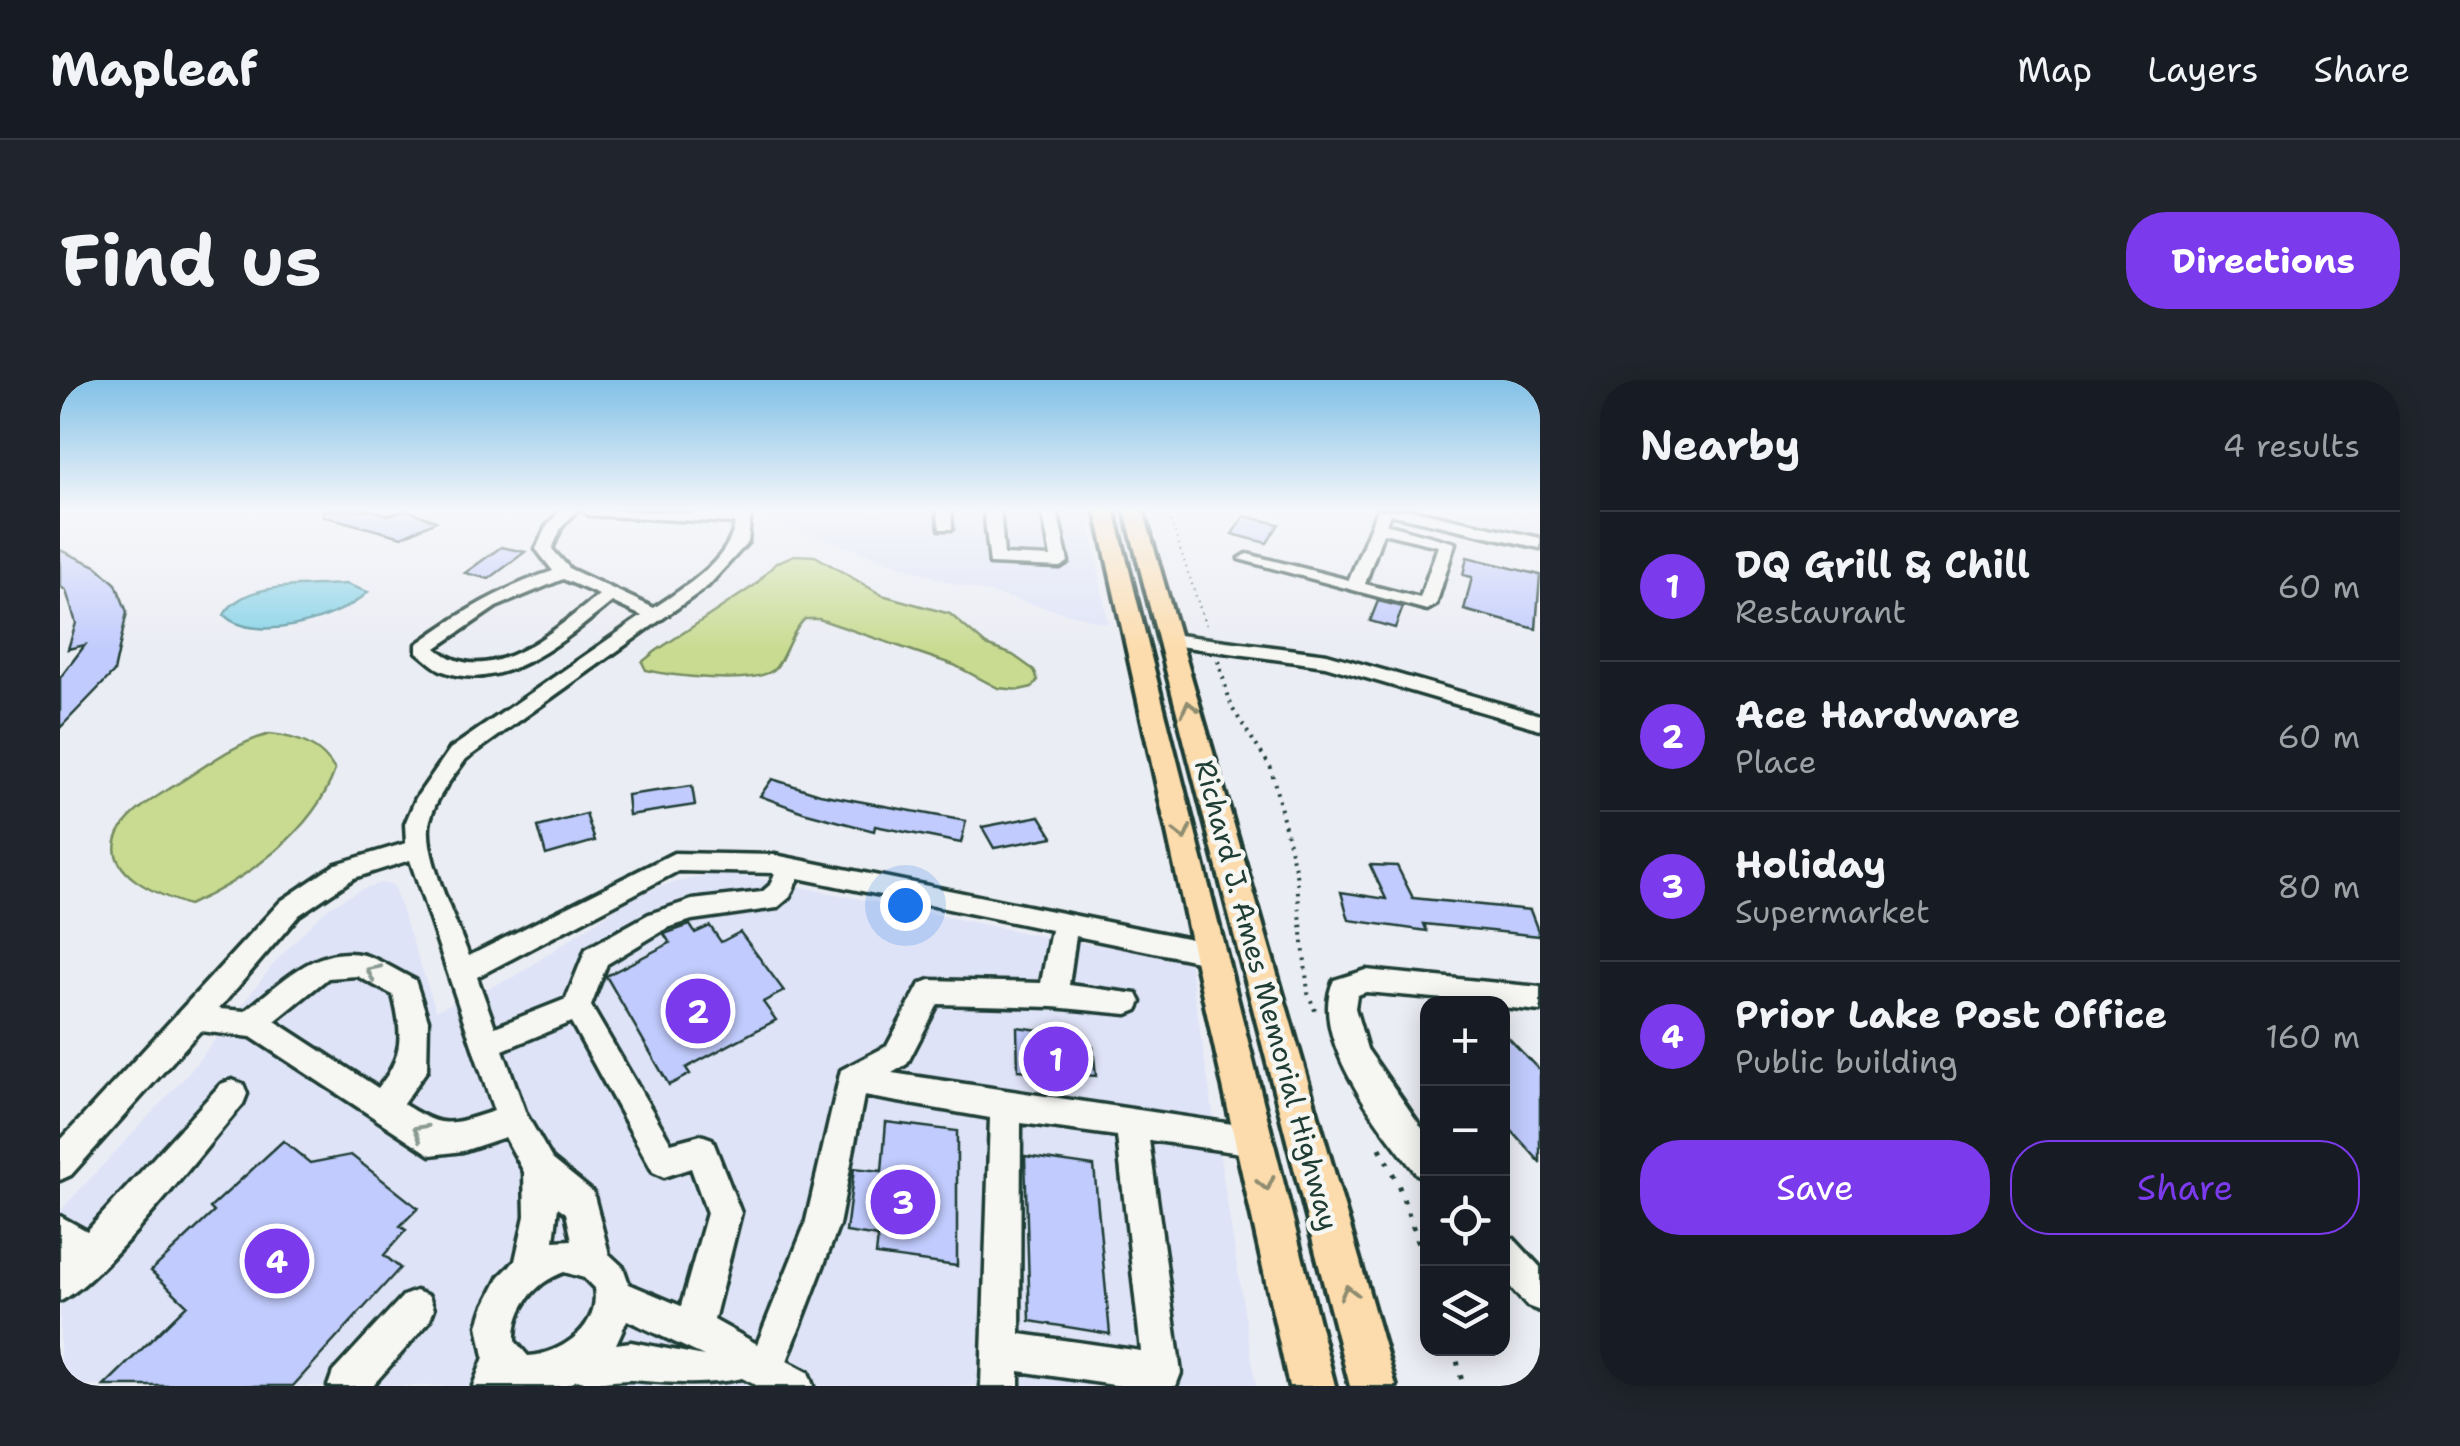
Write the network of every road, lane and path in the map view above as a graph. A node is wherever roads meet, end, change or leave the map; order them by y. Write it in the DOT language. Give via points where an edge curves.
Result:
graph roads {
  1 [pos="551,557"];
  2 [pos="726,557"];
  3 [pos="996,557"];
  4 [pos="1059,557"];
  5 [pos="1124,557"];
  6 [pos="1139,557"];
  7 [pos="1184,557"];
  8 [pos="1365,557"];
  9 [pos="1443,557"];
  10 [pos="1247,559"];
  11 [pos="564,573"];
  12 [pos="1354,587"];
  13 [pos="609,596"];
  14 [pos="1144,604"];
  15 [pos="655,614"];
  16 [pos="1170,640"];
  17 [pos="1213,646"];
  18 [pos="1540,722"];
  19 [pos="418,848"];
  20 [pos="790,867"];
  21 [pos="1065,924"];
  22 [pos="1212,952"];
  23 [pos="460,973"];
  24 [pos="1053,995"];
  25 [pos="1540,999"];
  26 [pos="1128,1002"];
  27 [pos="578,1007"];
  28 [pos="192,1018"];
  29 [pos="250,1025"];
  30 [pos="1320,1025"];
  31 [pos="485,1044"];
  32 [pos="852,1080"];
  33 [pos="232,1094"];
  34 [pos="1006,1106"];
  35 [pos="381,1107"];
  36 [pos="512,1120"];
  37 [pos="1131,1123"];
  38 [pos="1373,1136"];
  39 [pos="1256,1140"];
  40 [pos="1420,1153"];
  41 [pos="60,1164"];
  42 [pos="540,1170"];
  43 [pos="60,1233"];
  44 [pos="90,1254"];
  45 [pos="1510,1260"];
  46 [pos="594,1263"];
  47 [pos="1427,1266"];
  48 [pos="531,1267"];
  49 [pos="60,1283"];
  50 [pos="1540,1293"];
  51 [pos="614,1296"];
  52 [pos="416,1309"];
  53 [pos="693,1330"];
  54 [pos="1456,1356"];
  55 [pos="586,1365"];
  56 [pos="1001,1368"];
  57 [pos="497,1371"];
  58 [pos="768,1371"];
  59 [pos="547,1384"];
  60 [pos="347,1386"];
  61 [pos="1312,1386"];
  62 [pos="1373,1386"];
  63 [pos="1464,1386"];
  1 -- 11 [label="street"];
  2 -- 15 [label="street"];
  3 -- 4 [label="street" via="1060,562"];
  5 -- 14 [label="main road"];
  6 -- 14 [label="main road"];
  7 -- 17 [label="path"];
  8 -- 12 [label="street"];
  9 -- 12 [label="street" via="1426,606"];
  10 -- 12 [label="street"];
  11 -- 13 [label="street"];
  11 -- 13 [label="street" via="461,619 424,648 448,666 488,672 545,644"];
  13 -- 15 [label="street"];
  14 -- 16 [label="main road, Richard J. Ames Memorial Highway"];
  14 -- 22 [label="main road, Richard J. Ames Memorial Highway, one-way"];
  15 -- 19 [label="street" via="458,754 427,798 417,824"];
  16 -- 17 [label="street"];
  62 -- 16 [label="main road, Richard J. Ames Memorial Highway, one-way"];
  17 -- 18 [label="street" via="1327,660"];
  17 -- 30 [label="path" via="1232,708 1271,768 1296,873 1308,993"];
  19 -- 23 [label="street"];
  19 -- 28 [label="street" via="345,871 312,890"];
  20 -- 21 [label="street"];
  20 -- 23 [label="street" via="674,862"];
  20 -- 27 [label="street" via="768,902 692,910 596,956"];
  21 -- 22 [label="street"];
  21 -- 24 [label="street"];
  22 -- 39 [label="main road, Richard J. Ames Memorial Highway"];
  23 -- 31 [label="street"];
  24 -- 26 [label="street"];
  24 -- 32 [label="street" via="930,992 896,1056"];
  25 -- 40 [label="street" via="1366,982 1344,988 1341,1021 1361,1066"];
  27 -- 31 [label="street"];
  27 -- 53 [label="street" via="664,1160 701,1150 724,1213"];
  28 -- 29 [label="street"];
  28 -- 41 [label="street"];
  29 -- 35 [label="street"];
  35 -- 29 [label="street, one-way" via="412,1070 414,1020 406,988 360,965 322,967"];
  31 -- 36 [label="street"];
  32 -- 34 [label="street"];
  32 -- 58 [label="street" via="822,1225"];
  33 -- 44 [label="street"];
  34 -- 37 [label="street"];
  34 -- 56 [label="street"];
  36 -- 35 [label="street, one-way" via="431,1140"];
  36 -- 42 [label="street"];
  37 -- 39 [label="street"];
  37 -- 56 [label="street" via="1162,1373"];
  38 -- 47 [label="path"];
  39 -- 61 [label="main road, Richard J. Ames Memorial Highway, one-way"];
  42 -- 46 [label="street" via="581,1204"];
  42 -- 48 [label="street" via="542,1216"];
  43 -- 44 [label="street"];
  44 -- 49 [label="street"];
  45 -- 50 [label="street"];
  46 -- 48 [label="street" via="564,1255"];
  46 -- 51 [label="street"];
  48 -- 57 [label="street" via="510,1290 498,1318"];
  51 -- 53 [label="street"];
  51 -- 55 [label="street" via="609,1332"];
  52 -- 60 [label="street"];
  53 -- 58 [label="street"];
  54 -- 63 [label="path"];
  55 -- 58 [label="street" via="631,1361 704,1375"];
  55 -- 59 [label="street"];
  57 -- 59 [label="street" via="514,1370"];
}
